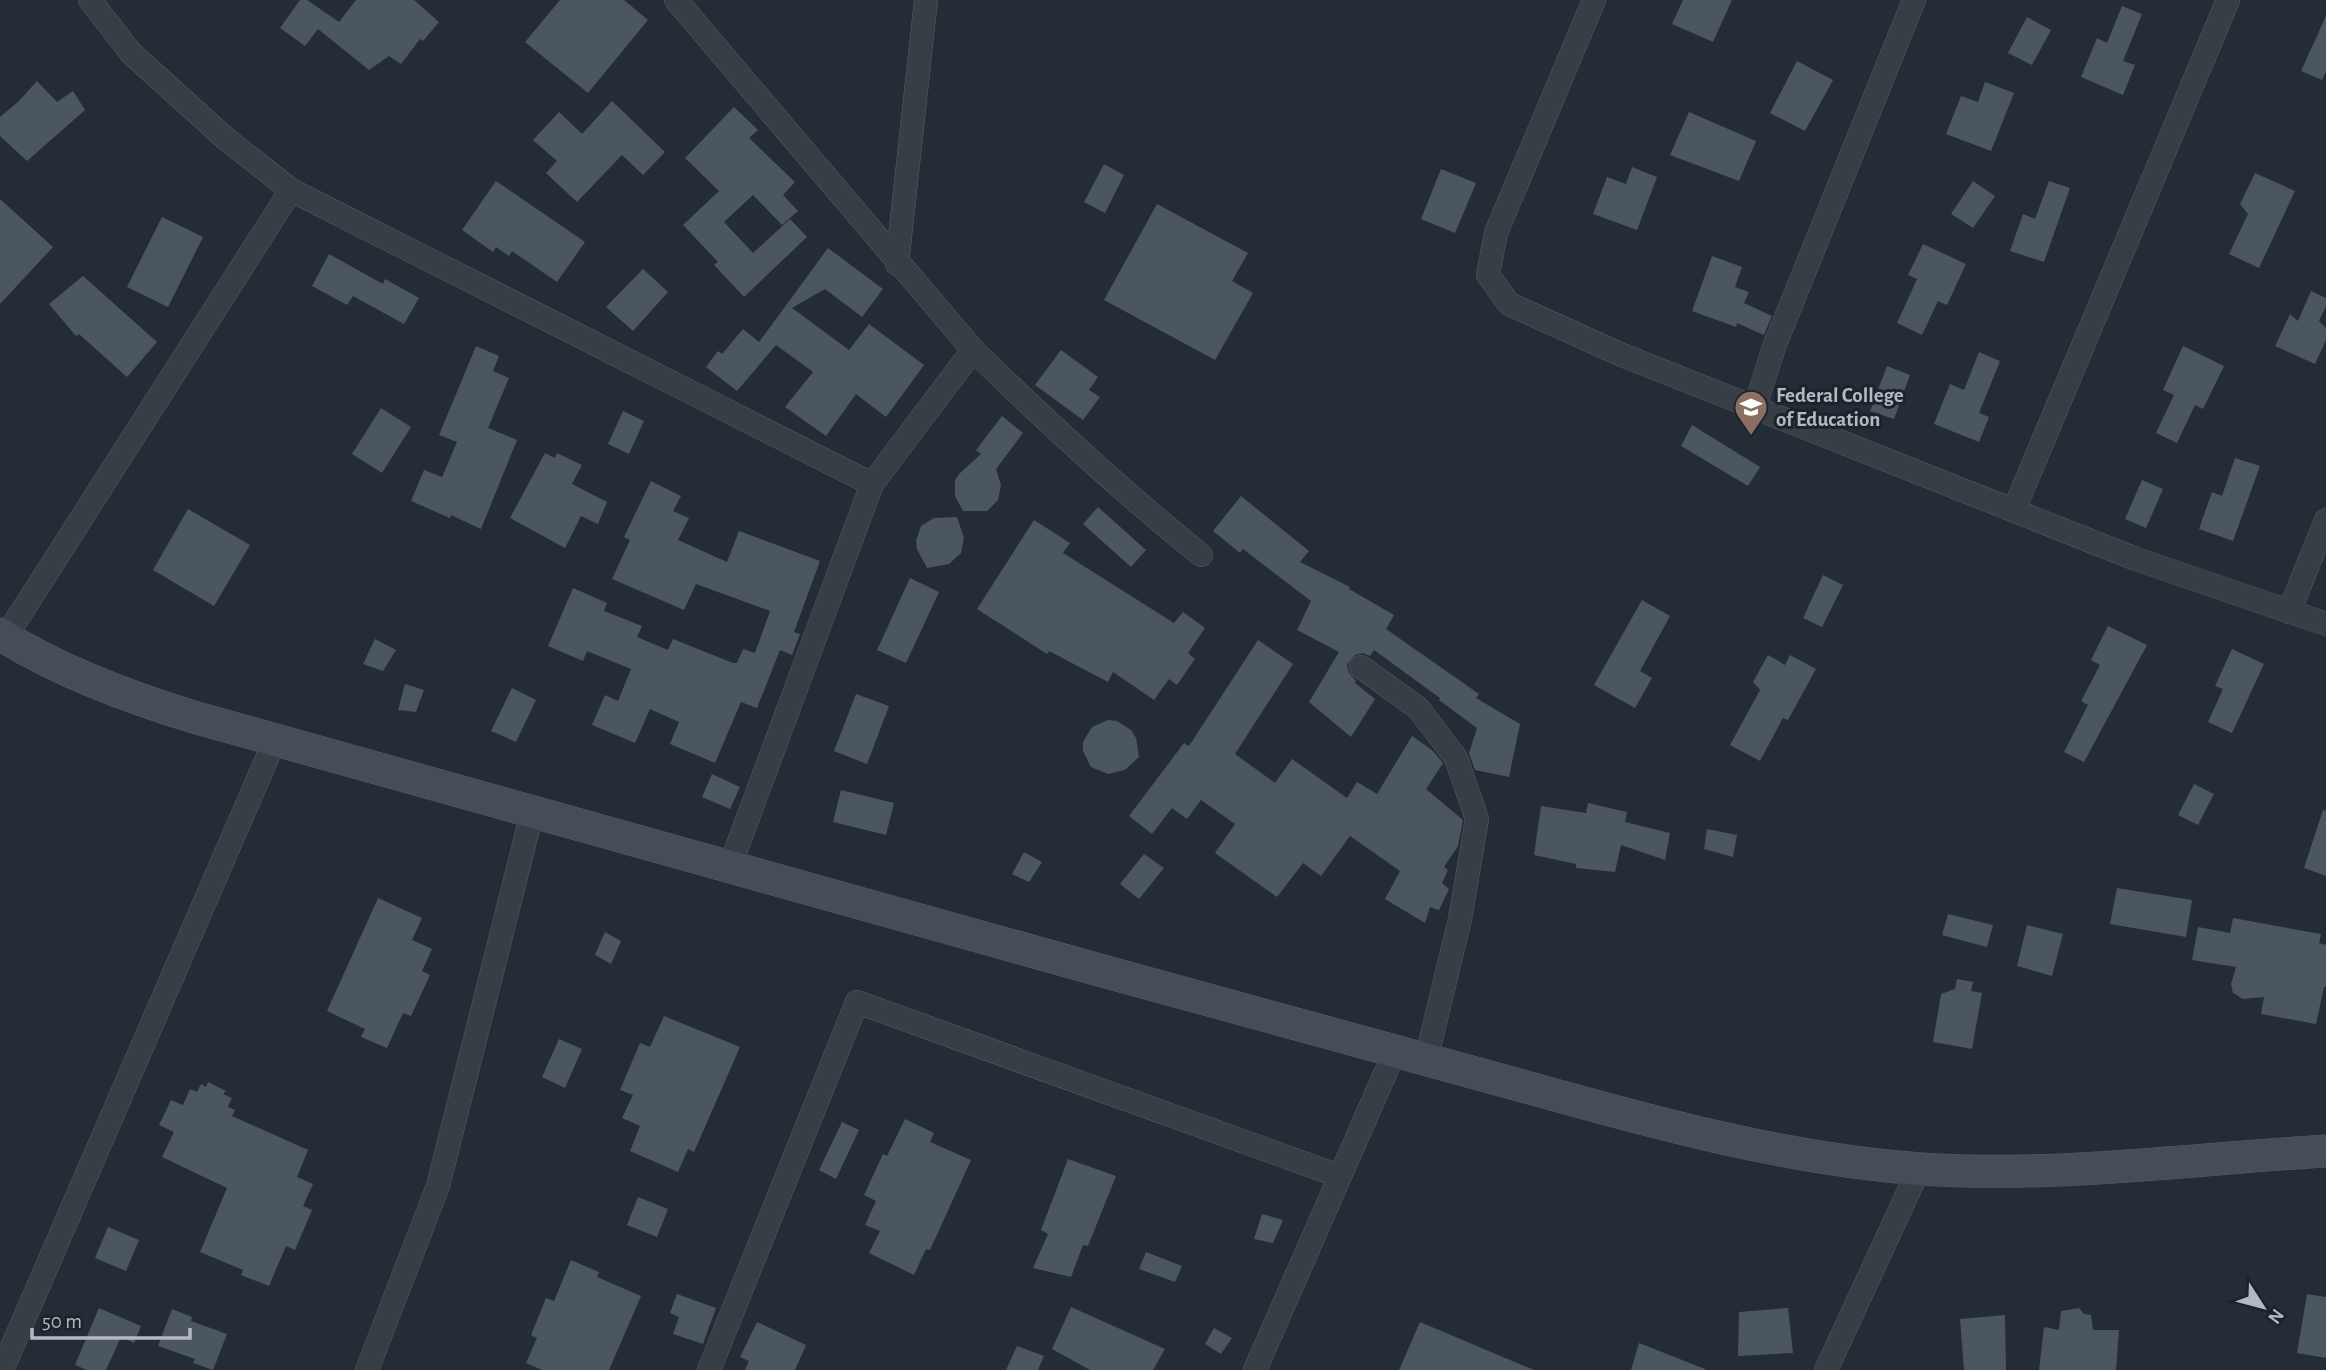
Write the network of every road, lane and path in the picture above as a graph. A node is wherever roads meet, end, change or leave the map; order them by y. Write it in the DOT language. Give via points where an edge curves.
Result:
graph roads {
  1 [pos="90,0"];
  2 [pos="676,0"];
  3 [pos="926,0"];
  4 [pos="1594,0"];
  5 [pos="1914,0"];
  6 [pos="2228,0"];
  7 [pos="291,190"];
  8 [pos="897,264"];
  9 [pos="973,350"];
  10 [pos="1755,407"];
  11 [pos="872,484"];
  12 [pos="2014,510"];
  13 [pos="2326,520"];
  14 [pos="1201,555"];
  15 [pos="2289,612"];
  16 [pos="2326,624"];
  17 [pos="2,636"];
  18 [pos="1361,667"];
  19 [pos="275,740"];
  20 [pos="532,813"];
  21 [pos="730,866"];
  22 [pos="1395,1051"];
  23 [pos="1426,1060"];
  24 [pos="2326,1151"];
  25 [pos="1919,1169"];
  26 [pos="1339,1176"];
  27 [pos="2,1370"];
  28 [pos="366,1370"];
  29 [pos="709,1370"];
  30 [pos="1255,1370"];
  31 [pos="1826,1370"];
  1 -- 7 [label="street" via="131,53"];
  2 -- 8 [label="street"];
  3 -- 8 [label="street"];
  4 -- 10 [label="street" via="1496,233 1488,275 1509,304"];
  5 -- 10 [label="street" via="1774,348"];
  6 -- 12 [label="street"];
  7 -- 11 [label="street"];
  7 -- 17 [label="street"];
  8 -- 9 [label="street"];
  9 -- 11 [label="street"];
  9 -- 14 [label="street" via="1065,440"];
  10 -- 12 [label="street"];
  11 -- 21 [label="street"];
  12 -- 15 [label="street" via="2136,559"];
  13 -- 15 [label="street"];
  15 -- 16 [label="street"];
  17 -- 19 [label="main road" via="135,699"];
  18 -- 23 [label="street" via="1418,708 1456,758 1477,819 1461,919"];
  19 -- 20 [label="main road"];
  19 -- 27 [label="street"];
  20 -- 21 [label="main road"];
  20 -- 28 [label="street" via="438,1186"];
  21 -- 22 [label="main road"];
  22 -- 23 [label="main road"];
  22 -- 26 [label="street"];
  23 -- 25 [label="main road" via="1704,1134 1796,1153"];
  24 -- 25 [label="main road" via="2008,1172"];
  25 -- 31 [label="street"];
  26 -- 29 [label="street" via="857,1002"];
  26 -- 30 [label="street"];
}
